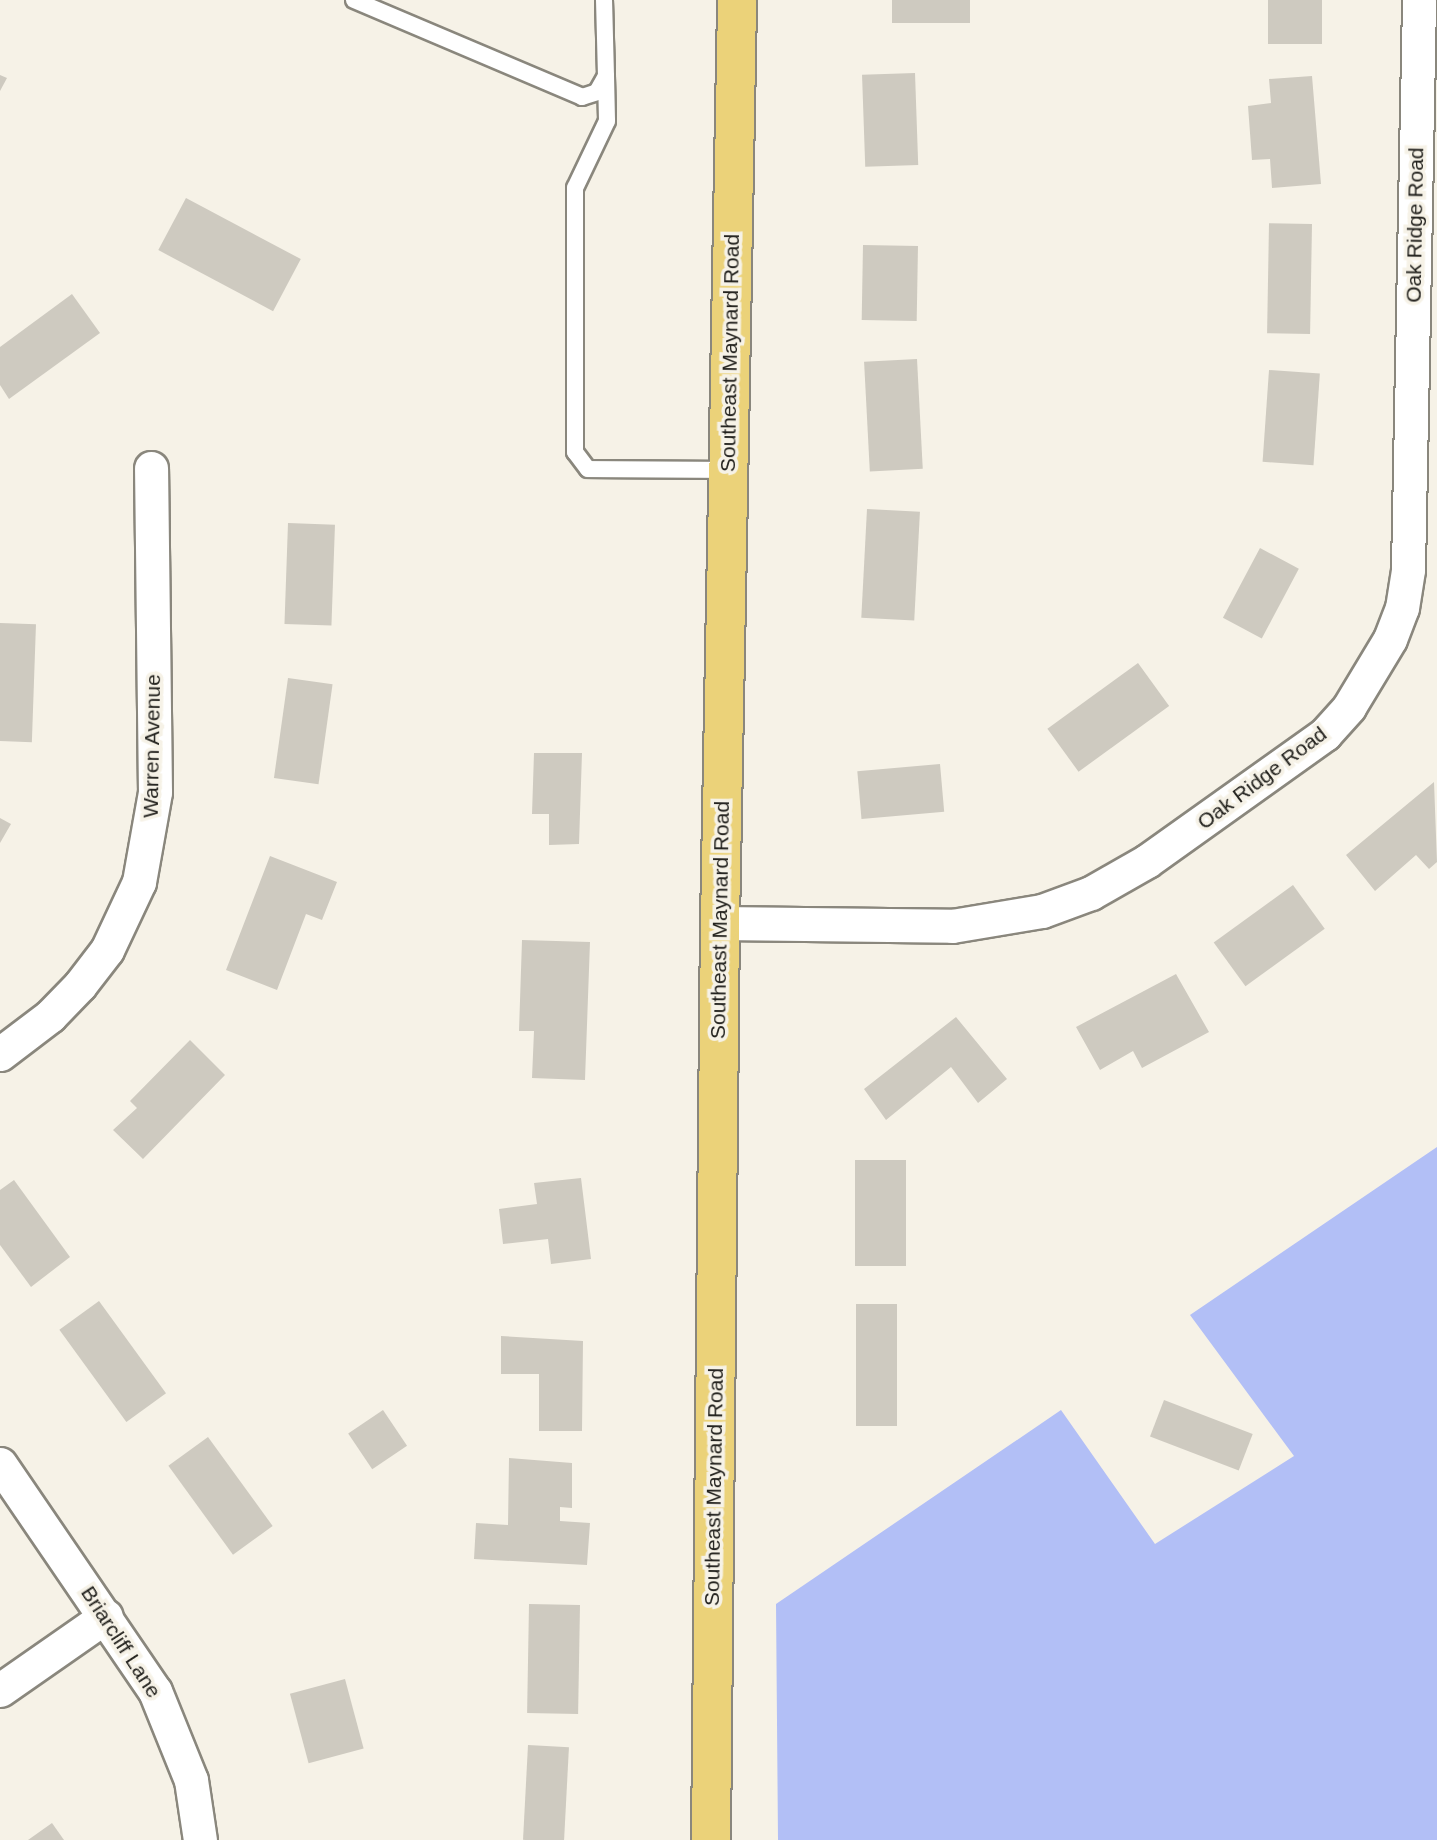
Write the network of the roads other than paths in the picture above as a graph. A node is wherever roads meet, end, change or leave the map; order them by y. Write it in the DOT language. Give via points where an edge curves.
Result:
graph roads {
  1 [pos="354,0"];
  2 [pos="604,0"];
  3 [pos="737,0"];
  4 [pos="1419,0"];
  5 [pos="606,76"];
  6 [pos="151,468"];
  7 [pos="728,470"];
  8 [pos="1423,494"];
  9 [pos="720,923"];
  10 [pos="0,1054"];
  11 [pos="0,1464"];
  12 [pos="106,1616"];
  13 [pos="0,1690"];
  14 [pos="200,1840"];
  15 [pos="711,1840"];
  1 -- 5 [label="lane" via="582,97 597,92"];
  2 -- 5 [label="lane"];
  3 -- 7 [label="main road, Southeast Maynard Road"];
  4 -- 8 [label="street, Oak Ridge Road"];
  5 -- 7 [label="lane" via="607,121 575,188 575,452 588,469"];
  6 -- 10 [label="street, Warren Avenue" via="155,792 139,882 107,950 80,985 50,1016"];
  7 -- 9 [label="main road, Southeast Maynard Road"];
  8 -- 9 [label="street, Oak Ridge Road" via="1402,608 1376,667 1349,707 1325,734 1147,861 1091,893 992,922"];
  9 -- 15 [label="main road, Southeast Maynard Road"];
  11 -- 12 [label="street, Briarcliff Lane"];
  12 -- 13 [label="street"];
  12 -- 14 [label="street, Briarcliff Lane" via="155,1691 174,1733 191,1780"];
}
